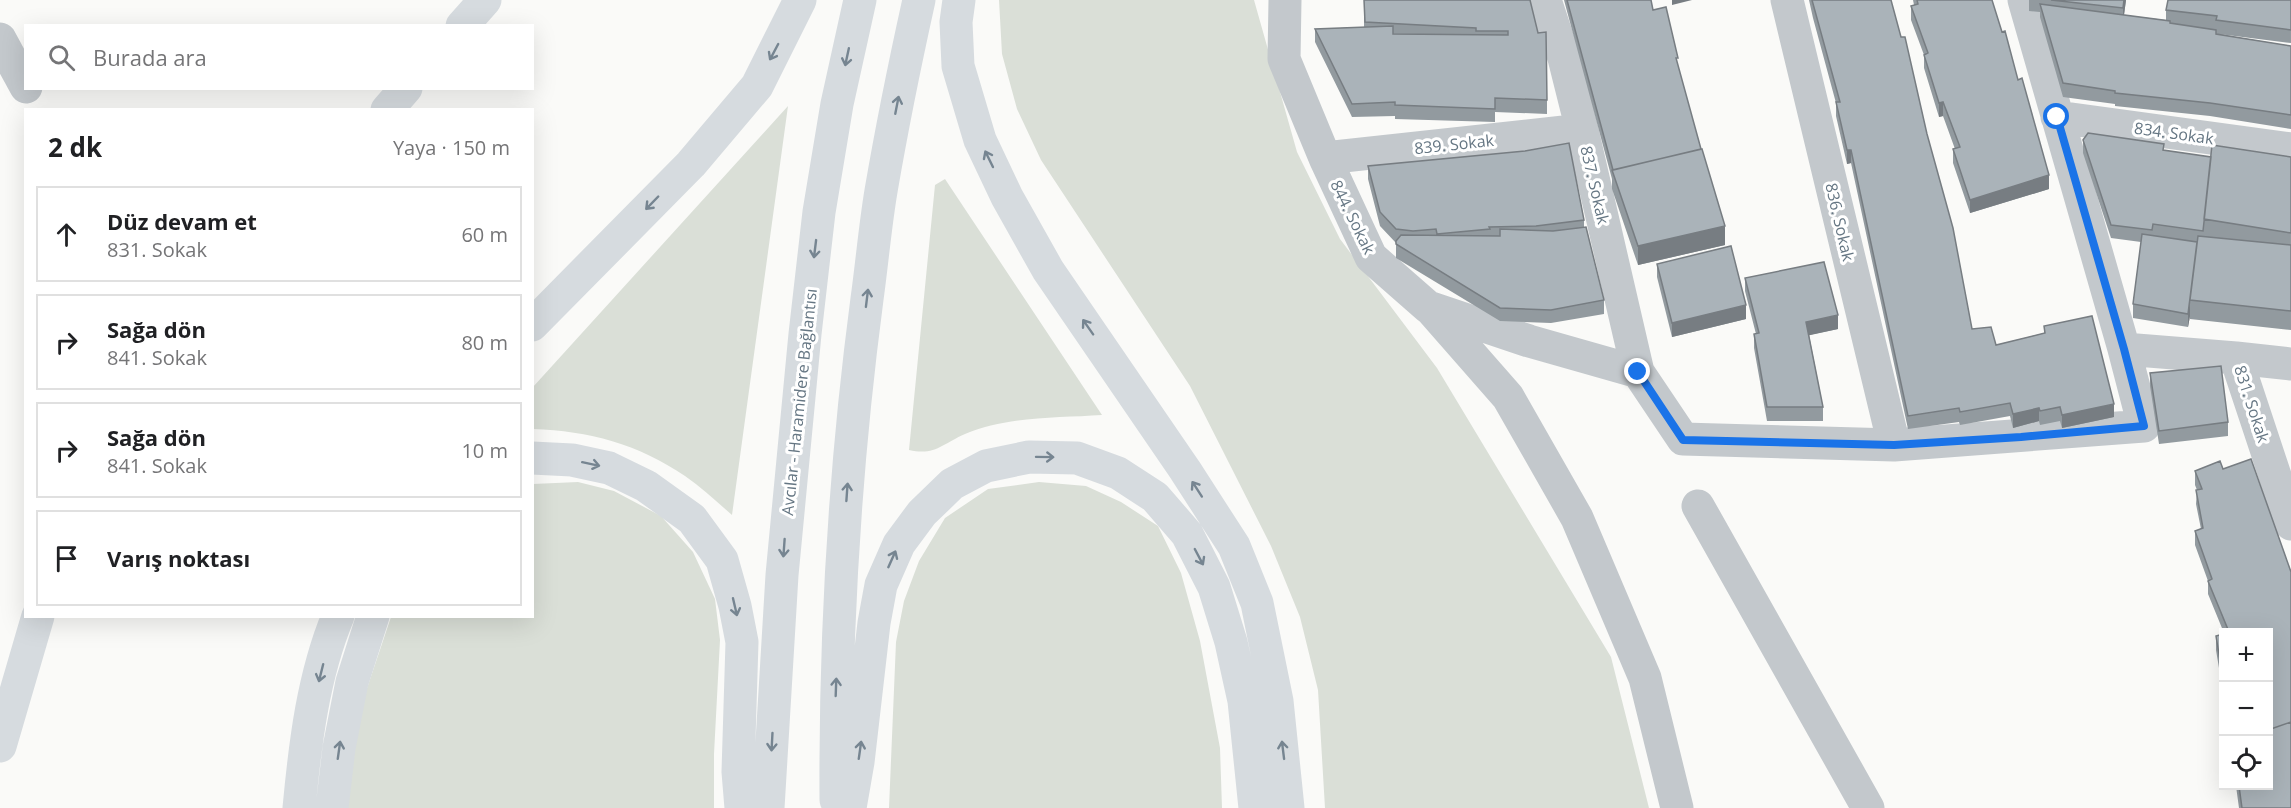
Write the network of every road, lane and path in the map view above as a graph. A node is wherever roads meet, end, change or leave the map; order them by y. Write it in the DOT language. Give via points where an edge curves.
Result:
graph roads {
  1 [pos="485,0"];
  2 [pos="800,0"];
  3 [pos="860,0"];
  4 [pos="919,0"];
  5 [pos="958,0"];
  6 [pos="1285,0"];
  7 [pos="1545,0"];
  8 [pos="1787,0"];
  9 [pos="2024,0"];
  10 [pos="464,24"];
  11 [pos="0,39"];
  12 [pos="24,84"];
  13 [pos="27,90"];
  14 [pos="404,90"];
  15 [pos="37,108"];
  16 [pos="389,108"];
  17 [pos="2057,117"];
  18 [pos="1582,130"];
  19 [pos="2291,149"];
  20 [pos="1325,158"];
  21 [pos="1428,307"];
  22 [pos="534,323"];
  23 [pos="2124,349"];
  24 [pos="2236,358"];
  25 [pos="2291,364"];
  26 [pos="1638,372"];
  27 [pos="1894,445"];
  28 [pos="534,459"];
  29 [pos="1698,506"];
  30 [pos="2291,524"];
  31 [pos="37,618"];
  32 [pos="337,618"];
  33 [pos="373,618"];
  34 [pos="0,746"];
  35 [pos="299,808"];
  36 [pos="332,808"];
  37 [pos="741,808"];
  38 [pos="768,808"];
  39 [pos="836,808"];
  40 [pos="850,808"];
  41 [pos="1255,808"];
  42 [pos="1288,808"];
  43 [pos="1677,808"];
  44 [pos="1868,808"];
  1 -- 10 [label="main road"];
  2 -- 22 [label="main road, one-way" via="757,86 691,164"];
  3 -- 38 [label="main road, Avcılar - Haramidere Bağlantısı, one-way" via="819,212 805,334 784,553"];
  39 -- 4 [label="main road, one-way" via="838,626 859,363 881,192"];
  42 -- 5 [label="main road, one-way" via="1277,701 1257,603 1238,555 1185,470 1047,270 1007,196 980,140 958,66"];
  6 -- 20 [label="street, 844. Sokak" via="1284,59"];
  7 -- 18 [label="street, 837. Sokak"];
  8 -- 27 [label="street, 836. Sokak"];
  9 -- 17 [label="street"];
  11 -- 12 [label="street"];
  13 -- 15 [label="street"];
  14 -- 16 [label="main road"];
  17 -- 19 [label="street, 834. Sokak"];
  17 -- 23 [label="street"];
  18 -- 20 [label="street, 839. Sokak"];
  18 -- 26 [label="street, 837. Sokak"];
  20 -- 21 [label="street, 844. Sokak" via="1371,257"];
  21 -- 26 [label="street, 844. Sokak"];
  21 -- 43 [label="street" via="1508,397 1577,518 1645,678"];
  23 -- 24 [label="street, 831. Sokak"];
  23 -- 27 [label="street" via="2144,426"];
  24 -- 25 [label="street"];
  24 -- 30 [label="street, 831. Sokak"];
  26 -- 27 [label="street" via="1683,440"];
  28 -- 37 [label="main road, one-way" via="572,460 609,468 646,486 692,519 722,560 742,642 738,772"];
  29 -- 44 [label="street"];
  31 -- 34 [label="main road"];
  32 -- 35 [label="main road, one-way" via="314,702"];
  36 -- 33 [label="main road, one-way" via="351,682"];
  40 -- 41 [label="main road, one-way" via="881,585 899,544 922,513 952,484 986,466 1029,457 1077,458 1118,473 1155,497 1186,534 1214,587 1231,642 1244,701"];
}
